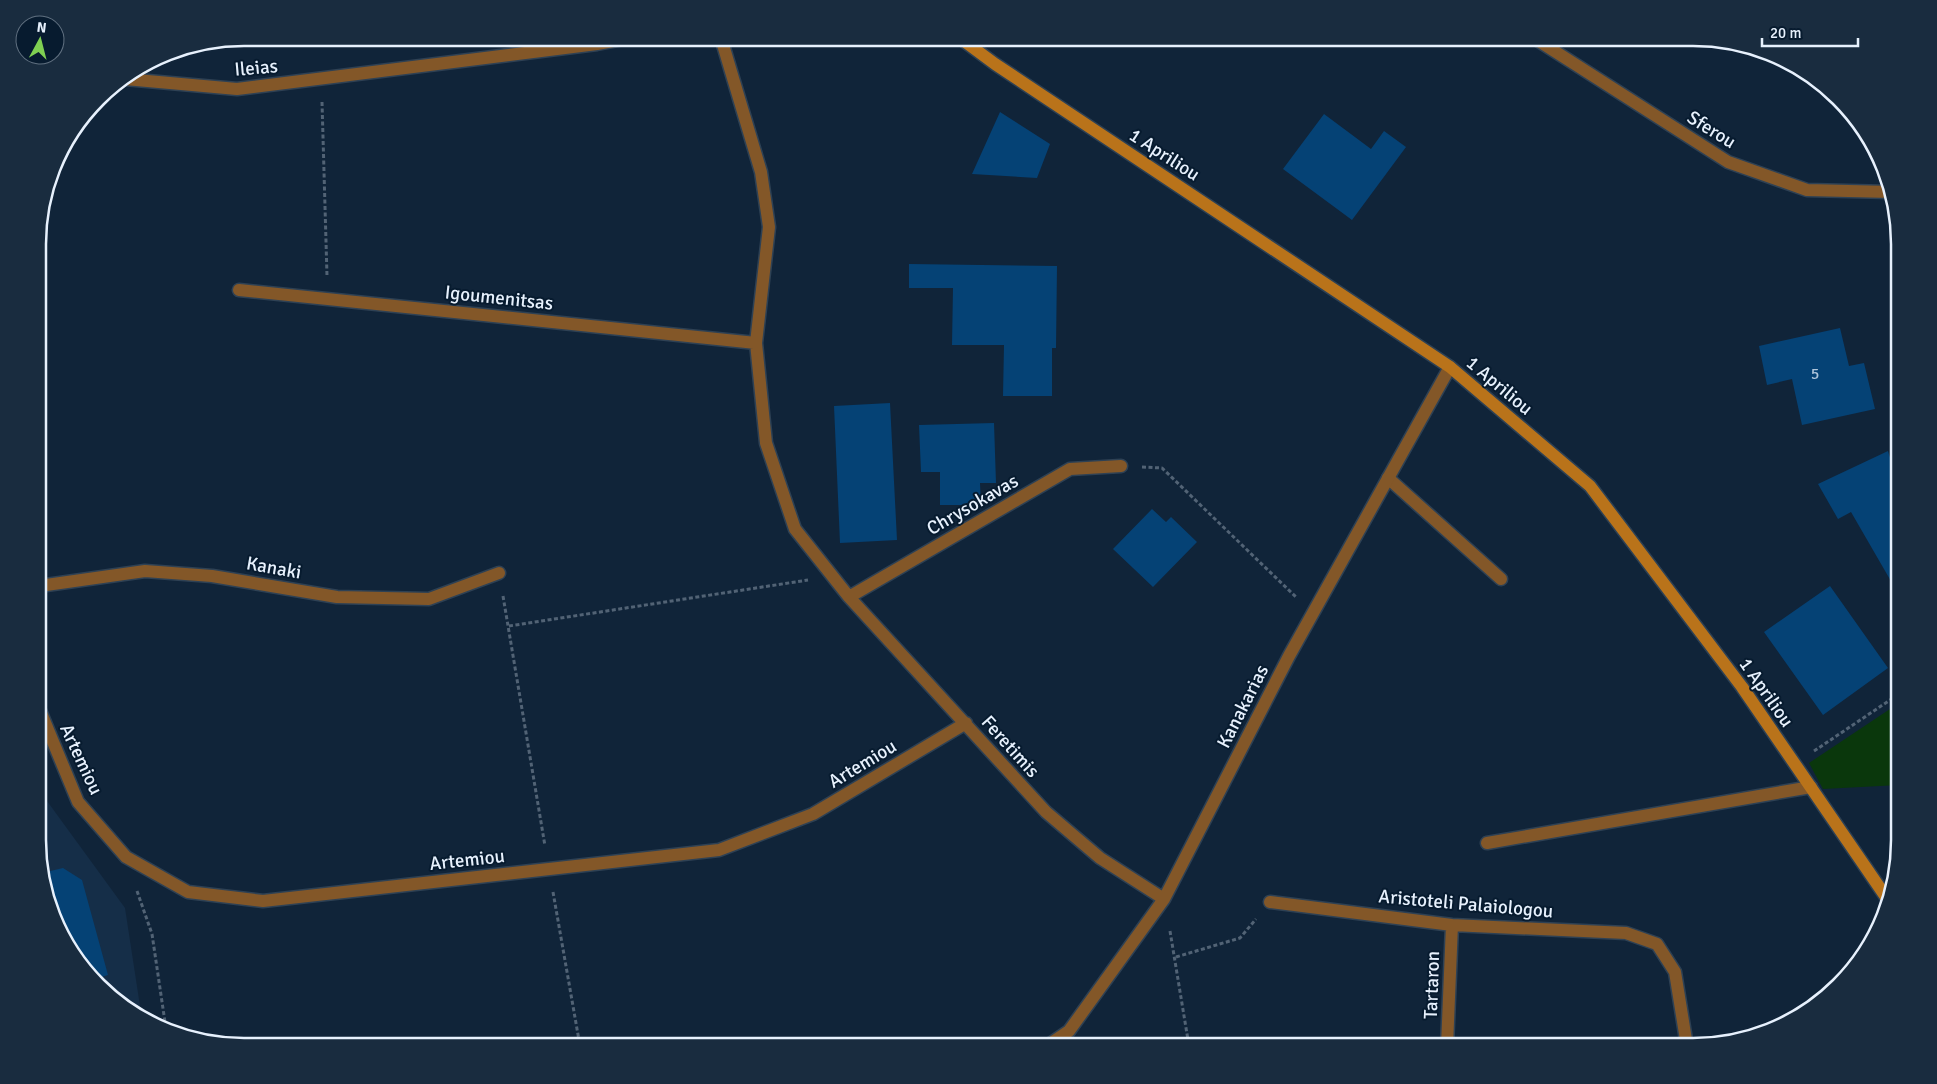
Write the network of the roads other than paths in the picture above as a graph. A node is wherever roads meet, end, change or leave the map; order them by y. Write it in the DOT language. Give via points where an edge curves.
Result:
graph roads {
  1 [pos="581,46"];
  2 [pos="723,46"];
  3 [pos="971,46"];
  4 [pos="1547,46"];
  5 [pos="134,80"];
  6 [pos="1884,192"];
  7 [pos="239,290"];
  8 [pos="756,343"];
  9 [pos="1450,367"];
  10 [pos="1121,466"];
  11 [pos="1388,478"];
  12 [pos="498,573"];
  13 [pos="1501,579"];
  14 [pos="46,585"];
  15 [pos="849,597"];
  16 [pos="966,723"];
  17 [pos="46,725"];
  18 [pos="1811,787"];
  19 [pos="1487,843"];
  20 [pos="1884,892"];
  21 [pos="1164,899"];
  22 [pos="1270,902"];
  23 [pos="1452,924"];
  24 [pos="1059,1038"];
  25 [pos="1448,1038"];
  26 [pos="1686,1038"];
  1 -- 5 [label="street, Ileias" via="237,89"];
  2 -- 8 [label="street, Feretimis" via="761,172 769,227"];
  3 -- 9 [label="main road, 1 Apriliou"];
  4 -- 6 [label="street, Sferou" via="1728,162 1807,190"];
  7 -- 8 [label="street, Igoumenitsas"];
  8 -- 15 [label="street, Feretimis" via="766,443 795,529"];
  9 -- 11 [label="street, Kanakarias"];
  9 -- 18 [label="main road, 1 Apriliou" via="1590,486 1742,688"];
  10 -- 15 [label="street, Chrysokavas" via="1070,468"];
  11 -- 13 [label="street"];
  11 -- 21 [label="street, Kanakarias" via="1289,656"];
  12 -- 14 [label="street, Kanaki" via="429,599 337,597 212,576 145,571"];
  15 -- 16 [label="street, Feretimis"];
  16 -- 17 [label="street, Artemiou" via="813,814 719,850 263,901 188,892 126,857 78,802"];
  16 -- 21 [label="street, Feretimis" via="1046,812 1100,858"];
  18 -- 19 [label="street"];
  18 -- 20 [label="main road, 1 Apriliou"];
  21 -- 24 [label="street, Kanakarias" via="1069,1031"];
  22 -- 23 [label="street, Aristoteli Palaiologou"];
  23 -- 25 [label="street, Tartaron"];
  23 -- 26 [label="street, Aristoteli Palaiologou" via="1626,933 1657,944 1675,972"];
}
